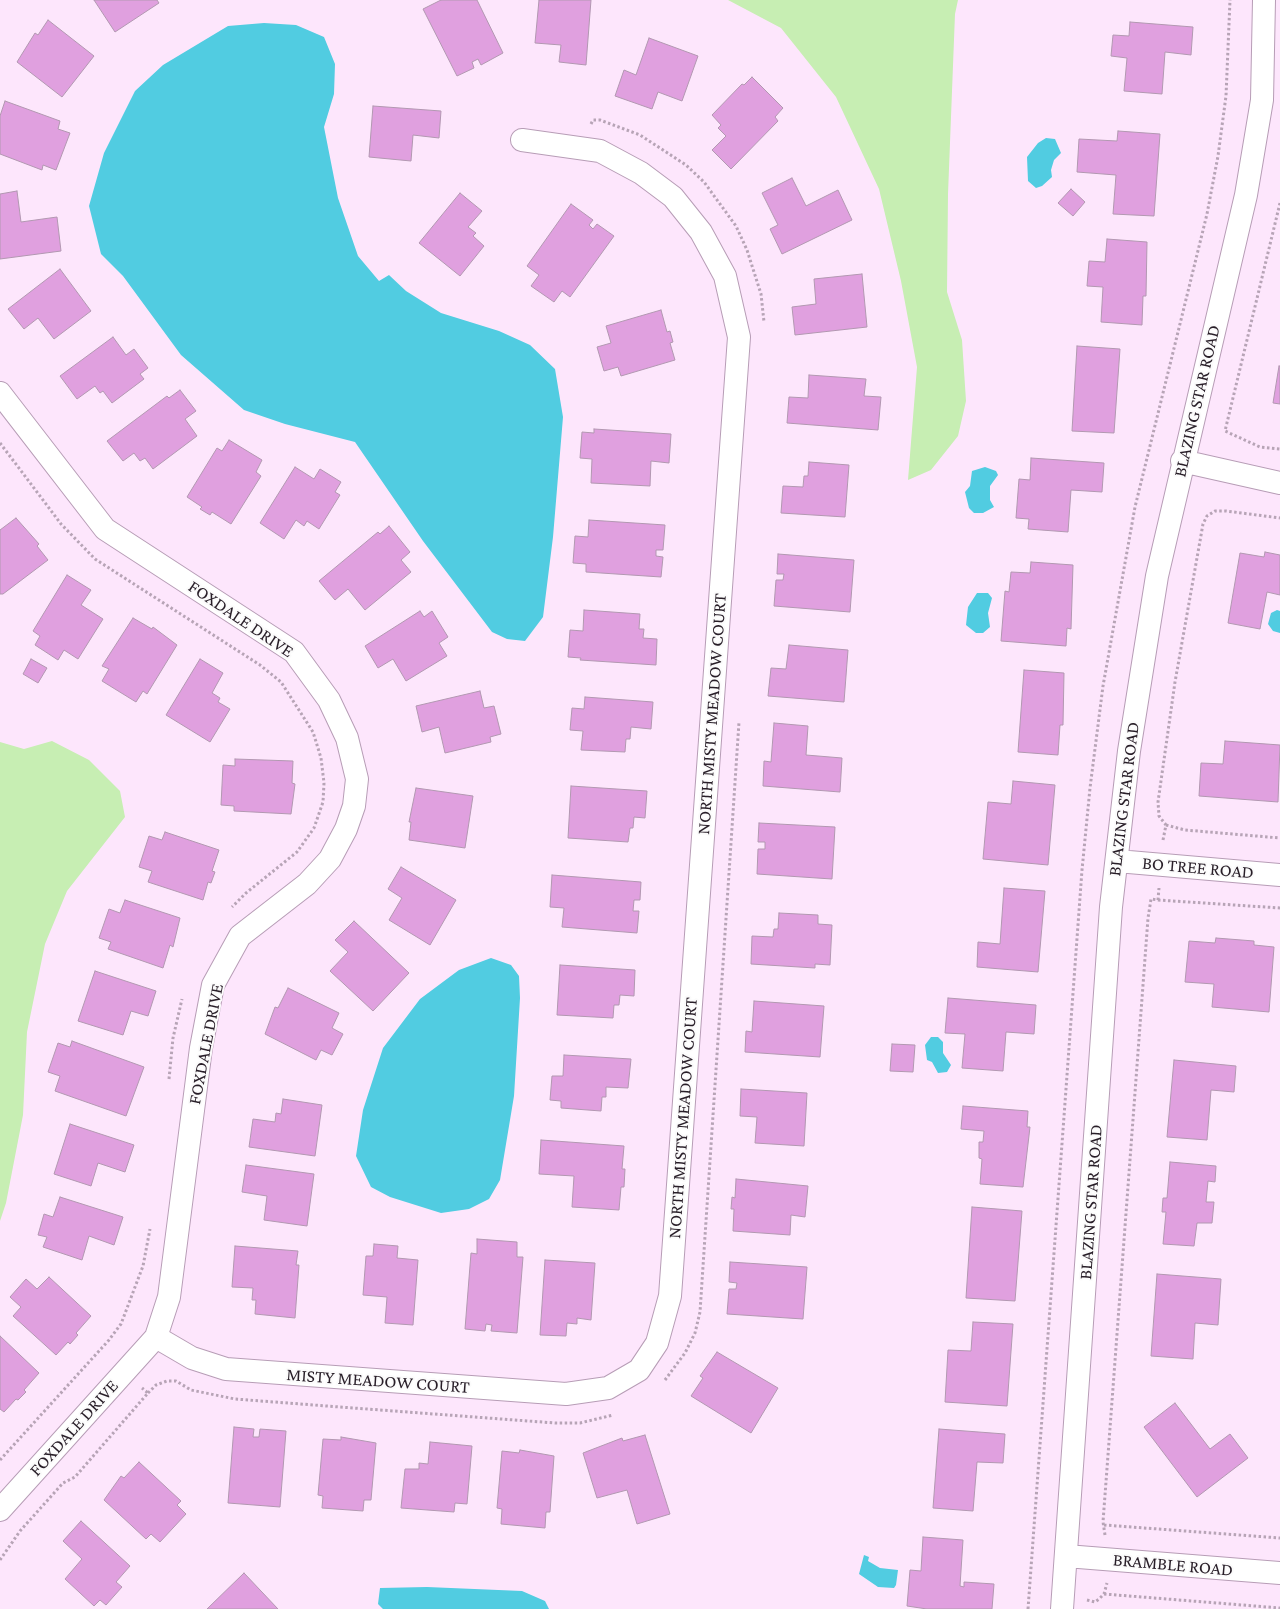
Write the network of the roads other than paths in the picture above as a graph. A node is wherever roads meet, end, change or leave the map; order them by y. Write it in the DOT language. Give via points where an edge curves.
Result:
graph roads {
  1 [pos="1264,0"];
  2 [pos="1271,101"];
  3 [pos="522,140"];
  4 [pos="0,392"];
  5 [pos="1182,461"];
  6 [pos="1280,483"];
  7 [pos="1117,861"];
  8 [pos="1280,875"];
  9 [pos="156,1337"];
  10 [pos="608,1388"];
  11 [pos="0,1510"];
  12 [pos="1066,1556"];
  13 [pos="1280,1574"];
  14 [pos="1062,1603"];
  1 -- 2 [label="street, BLAZING STAR ROAD"];
  2 -- 5 [label="street, BLAZING STAR ROAD"];
  3 -- 10 [label="street, NORTH MISTY MEADOW COURT" via="600,151 641,173 673,197 701,232 725,276 738,336 670,1296 657,1343 639,1370"];
  4 -- 9 [label="street, FOXDALE DRIVE" via="105,529 294,652 329,700 347,738 357,779 354,806 330,859 307,884 240,936 213,985 200,1057 169,1297"];
  5 -- 6 [label="street"];
  5 -- 7 [label="street, BLAZING STAR ROAD" via="1144,654"];
  7 -- 8 [label="street, BO TREE ROAD"];
  7 -- 12 [label="street, BLAZING STAR ROAD" via="1110,916"];
  9 -- 10 [label="street, MISTY MEADOW COURT" via="192,1358 226,1370 566,1394"];
  9 -- 11 [label="street, FOXDALE DRIVE"];
  12 -- 13 [label="street, BRAMBLE ROAD"];
  12 -- 14 [label="street, BLAZING STAR ROAD"];
}
